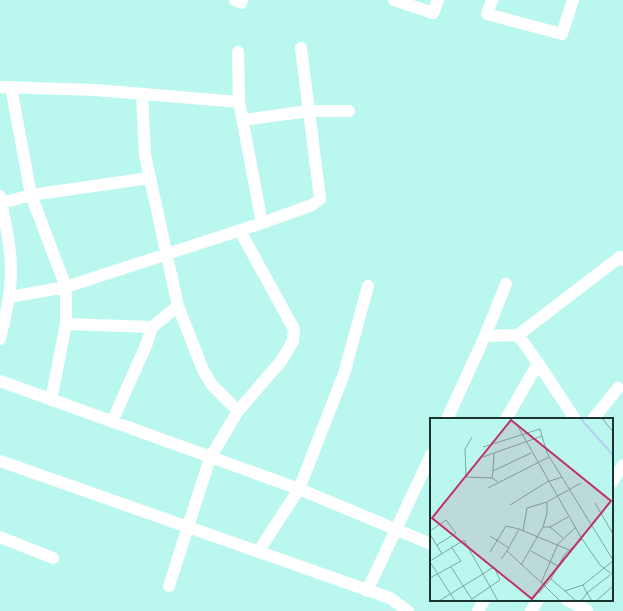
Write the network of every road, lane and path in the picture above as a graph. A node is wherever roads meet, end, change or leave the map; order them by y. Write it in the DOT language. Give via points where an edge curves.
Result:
graph roads {
  1 [pos="235,0"];
  2 [pos="242,0"];
  3 [pos="394,0"];
  4 [pos="438,0"];
  5 [pos="492,0"];
  6 [pos="573,0"];
  7 [pos="301,48"];
  8 [pos="238,52"];
  9 [pos="6,87"];
  10 [pos="142,94"];
  11 [pos="239,102"];
  12 [pos="309,111"];
  13 [pos="349,111"];
  14 [pos="243,120"];
  15 [pos="149,178"];
  16 [pos="31,195"];
  17 [pos="1,200"];
  18 [pos="262,223"];
  19 [pos="240,232"];
  20 [pos="166,256"];
  21 [pos="623,260"];
  22 [pos="506,284"];
  23 [pos="368,286"];
  24 [pos="66,287"];
  25 [pos="9,297"];
  26 [pos="178,306"];
  27 [pos="66,324"];
  28 [pos="152,327"];
  29 [pos="518,335"];
  30 [pos="485,336"];
  31 [pos="0,339"];
  32 [pos="538,363"];
  33 [pos="0,381"];
  34 [pos="618,388"];
  35 [pos="51,400"];
  36 [pos="238,411"];
  37 [pos="448,418"];
  38 [pos="507,418"];
  39 [pos="574,418"];
  40 [pos="594,418"];
  41 [pos="112,422"];
  42 [pos="210,458"];
  43 [pos="430,458"];
  44 [pos="0,461"];
  45 [pos="623,465"];
  46 [pos="613,480"];
  47 [pos="299,489"];
  48 [pos="188,528"];
  49 [pos="397,530"];
  50 [pos="0,537"];
  51 [pos="430,544"];
  52 [pos="258,552"];
  53 [pos="53,558"];
  54 [pos="169,586"];
  55 [pos="367,590"];
  56 [pos="483,601"];
  57 [pos="537,601"];
  58 [pos="569,601"];
  59 [pos="586,610"];
  60 [pos="408,611"];
  61 [pos="478,611"];
  62 [pos="532,611"];
  1 -- 2 [label="street"];
  3 -- 4 [label="street" via="433,13"];
  5 -- 6 [label="street" via="487,14 562,34"];
  7 -- 12 [label="street"];
  8 -- 11 [label="street"];
  9 -- 10 [label="street"];
  9 -- 16 [label="street"];
  10 -- 11 [label="street"];
  10 -- 15 [label="street" via="145,155"];
  11 -- 14 [label="street"];
  12 -- 13 [label="street"];
  12 -- 14 [label="street"];
  12 -- 18 [label="street" via="320,199 312,205"];
  14 -- 18 [label="street"];
  15 -- 16 [label="street"];
  15 -- 20 [label="street"];
  16 -- 17 [label="street"];
  16 -- 24 [label="street"];
  17 -- 25 [label="street" via="11,272"];
  18 -- 19 [label="street"];
  19 -- 20 [label="street"];
  19 -- 36 [label="street" via="294,329 293,341 282,360"];
  20 -- 24 [label="street"];
  20 -- 26 [label="street"];
  21 -- 29 [label="street" via="620,257"];
  22 -- 30 [label="street"];
  23 -- 47 [label="street" via="344,374"];
  24 -- 25 [label="street"];
  24 -- 27 [label="street"];
  25 -- 31 [label="street"];
  26 -- 28 [label="street"];
  26 -- 36 [label="street" via="203,370 212,385"];
  27 -- 28 [label="street"];
  27 -- 35 [label="street"];
  28 -- 41 [label="street"];
  29 -- 30 [label="street"];
  29 -- 32 [label="street"];
  30 -- 37 [label="street"];
  32 -- 38 [label="street"];
  32 -- 39 [label="street"];
  33 -- 35 [label="street"];
  34 -- 40 [label="street"];
  35 -- 41 [label="street"];
  36 -- 42 [label="street"];
  41 -- 42 [label="street"];
  42 -- 47 [label="street"];
  42 -- 48 [label="street"];
  43 -- 49 [label="street"];
  44 -- 48 [label="street"];
  45 -- 46 [label="street"];
  47 -- 49 [label="street"];
  47 -- 52 [label="street"];
  48 -- 52 [label="street"];
  48 -- 54 [label="street"];
  49 -- 51 [label="street"];
  49 -- 55 [label="street"];
  50 -- 53 [label="street"];
  52 -- 55 [label="street"];
  55 -- 60 [label="street" via="390,598"];
  56 -- 61 [label="street"];
  57 -- 62 [label="street"];
  58 -- 59 [label="street"];
}
